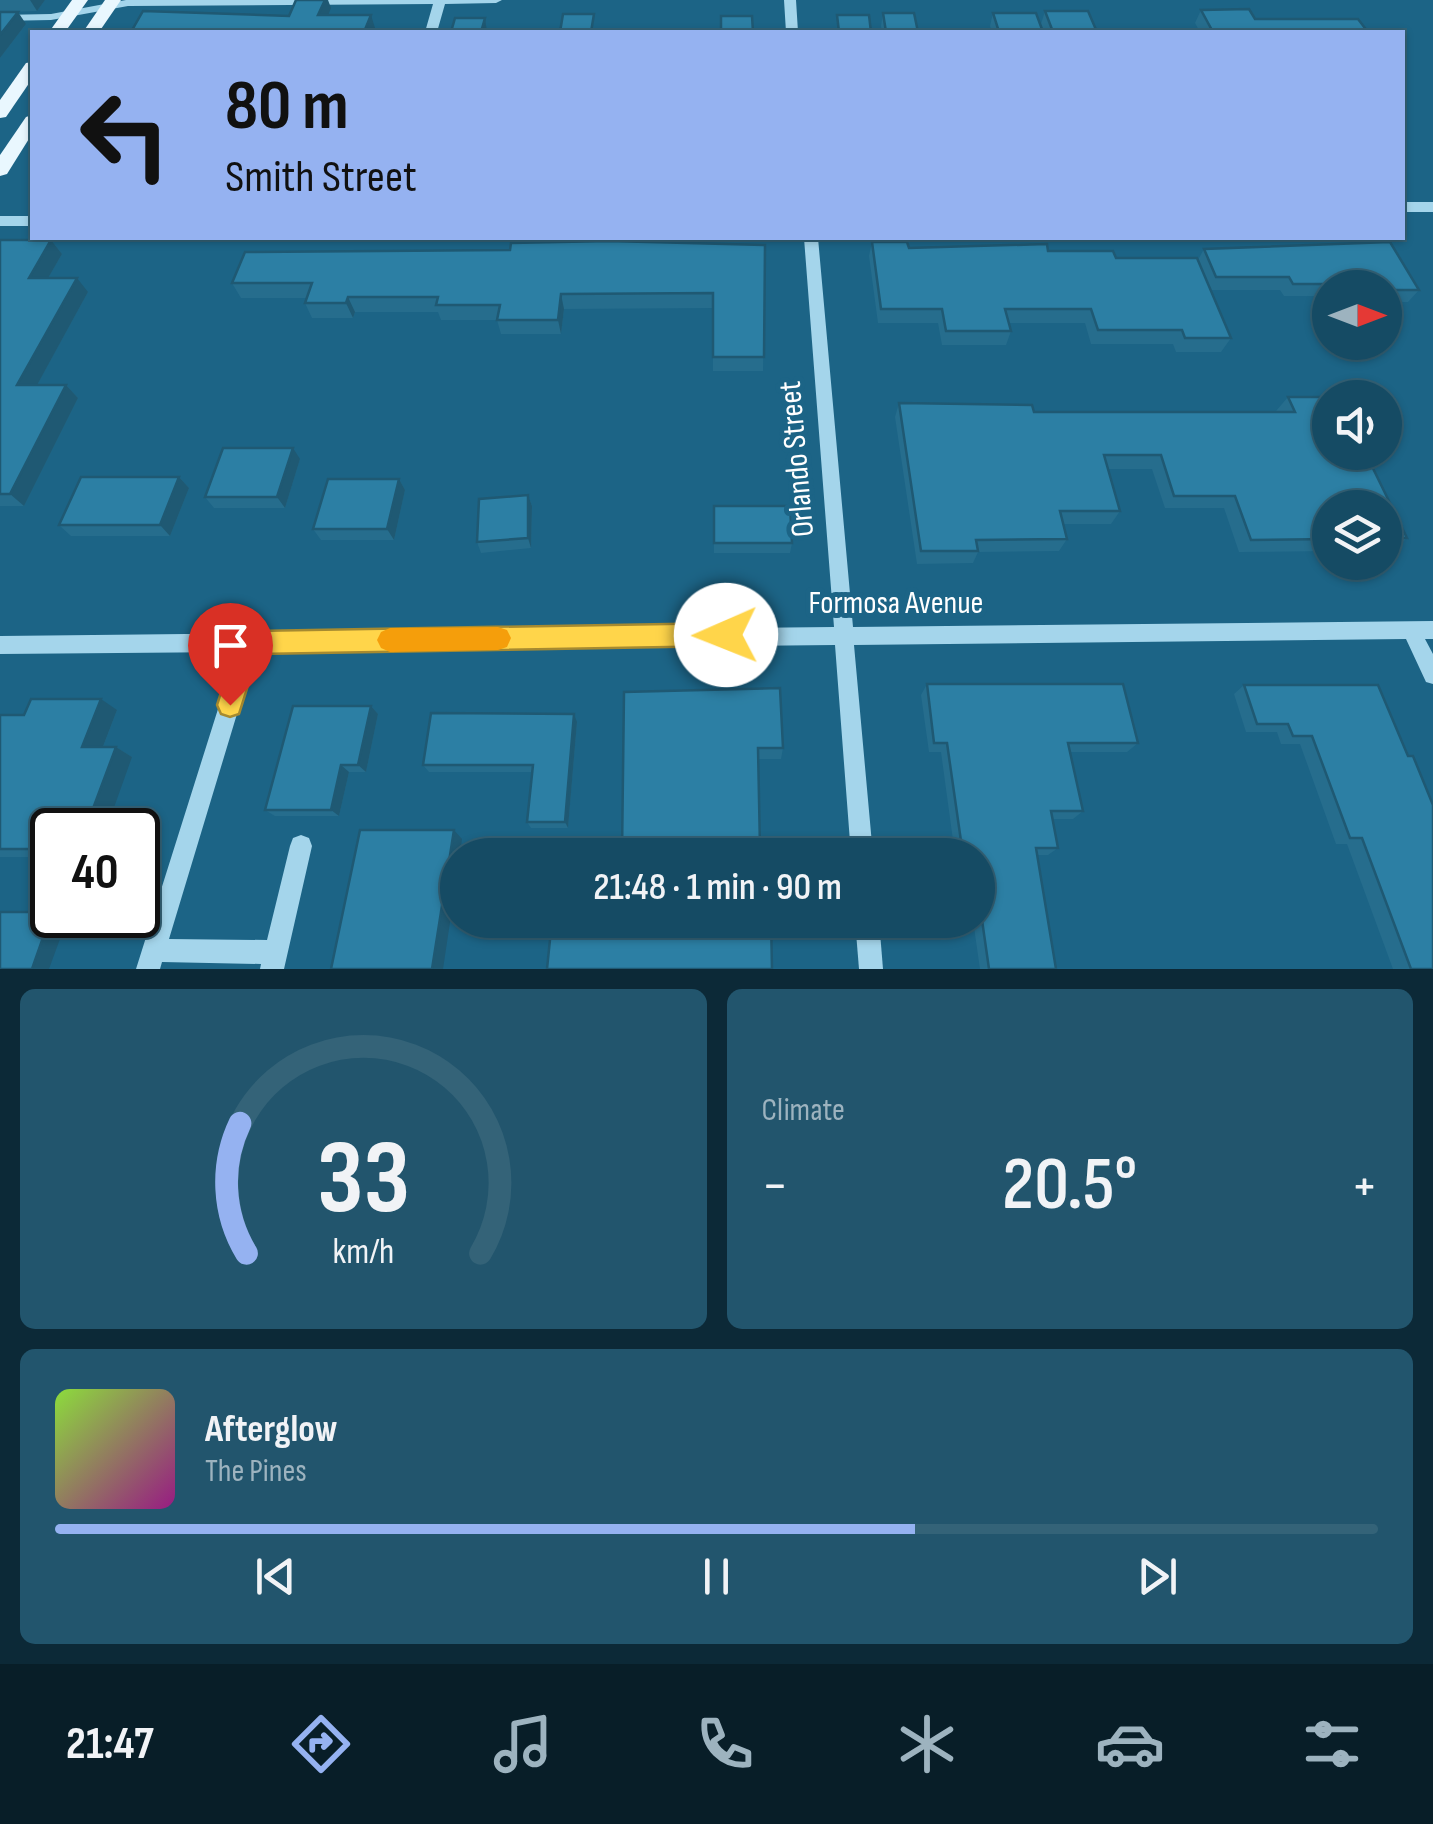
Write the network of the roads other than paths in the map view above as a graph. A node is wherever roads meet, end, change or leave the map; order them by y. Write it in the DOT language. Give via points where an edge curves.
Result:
graph roads {
  1 [pos="440,0"];
  2 [pos="496,0"];
  3 [pos="790,0"];
  4 [pos="111,3"];
  5 [pos="75,7"];
  6 [pos="0,18"];
  7 [pos="58,30"];
  8 [pos="93,30"];
  9 [pos="432,30"];
  10 [pos="792,30"];
  11 [pos="30,70"];
  12 [pos="0,112"];
  13 [pos="30,124"];
  14 [pos="0,170"];
  15 [pos="1405,207"];
  16 [pos="1433,207"];
  17 [pos="30,221"];
  18 [pos="0,222"];
  19 [pos="811,240"];
  20 [pos="1411,630"];
  21 [pos="1433,630"];
  22 [pos="845,633"];
  23 [pos="249,642"];
  24 [pos="0,645"];
  25 [pos="1433,675"];
  26 [pos="861,838"];
  27 [pos="301,846"];
  28 [pos="869,938"];
  29 [pos="152,959"];
  30 [pos="273,960"];
  31 [pos="871,969"];
  1 -- 2 [label="street"];
  1 -- 4 [label="street"];
  1 -- 9 [label="street"];
  3 -- 10 [label="street"];
  4 -- 5 [label="street"];
  4 -- 8 [label="main road"];
  5 -- 6 [label="street"];
  5 -- 7 [label="main road"];
  11 -- 12 [label="main road"];
  13 -- 14 [label="main road"];
  15 -- 16 [label="street"];
  17 -- 18 [label="street"];
  19 -- 22 [label="street, Orlando Street"];
  20 -- 21 [label="street, Formosa Avenue"];
  20 -- 22 [label="street, Formosa Avenue"];
  20 -- 25 [label="street"];
  22 -- 23 [label="street, Formosa Avenue"];
  22 -- 26 [label="street, Orlando Street"];
  23 -- 24 [label="street, Formosa Avenue"];
  23 -- 29 [label="street"];
  27 -- 30 [label="street"];
  28 -- 31 [label="street"];
  29 -- 30 [label="street"];
}
